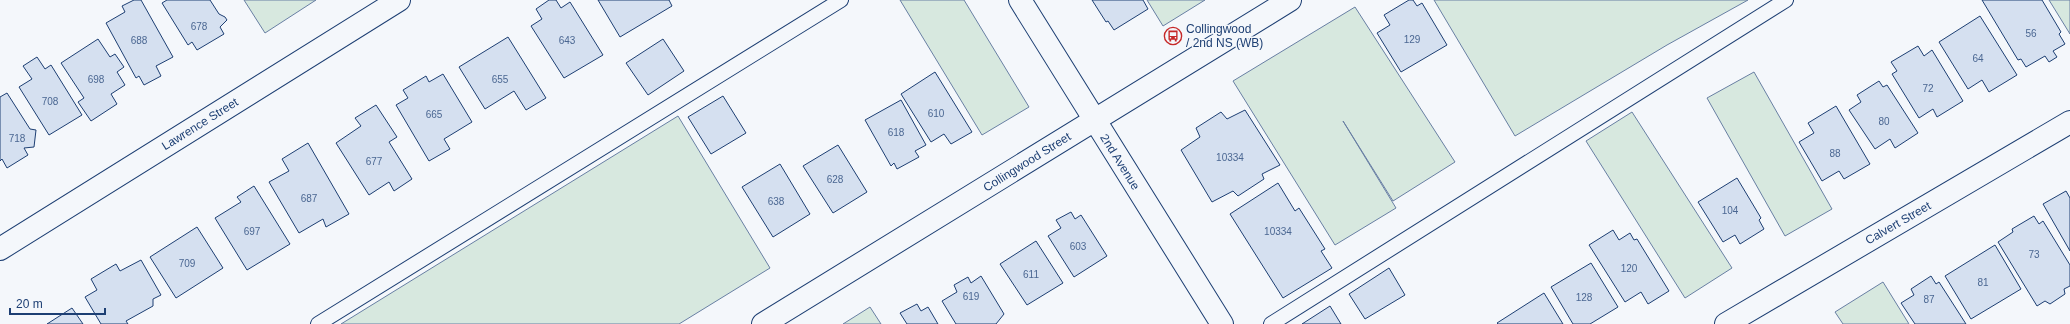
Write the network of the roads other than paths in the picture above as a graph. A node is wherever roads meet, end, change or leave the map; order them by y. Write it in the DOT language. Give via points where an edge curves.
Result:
graph roads {
  1 [pos="399,0"];
  2 [pos="841,0"];
  3 [pos="1020,0"];
  4 [pos="1290,0"];
  5 [pos="1786,0"];
  6 [pos="1094,121"];
  7 [pos="2070,122"];
  8 [pos="0,249"];
  9 [pos="318,324"];
  10 [pos="764,324"];
  11 [pos="1222,324"];
  12 [pos="1271,324"];
  13 [pos="1726,324"];
  1 -- 8 [label="street, Lawrence Street"];
  2 -- 9 [label="lane"];
  3 -- 6 [label="street, 2nd Avenue"];
  4 -- 6 [label="street, Collingwood Street"];
  5 -- 12 [label="lane"];
  6 -- 10 [label="street, Collingwood Street"];
  6 -- 11 [label="street, 2nd Avenue"];
  7 -- 13 [label="street, Calvert Street"];
}
